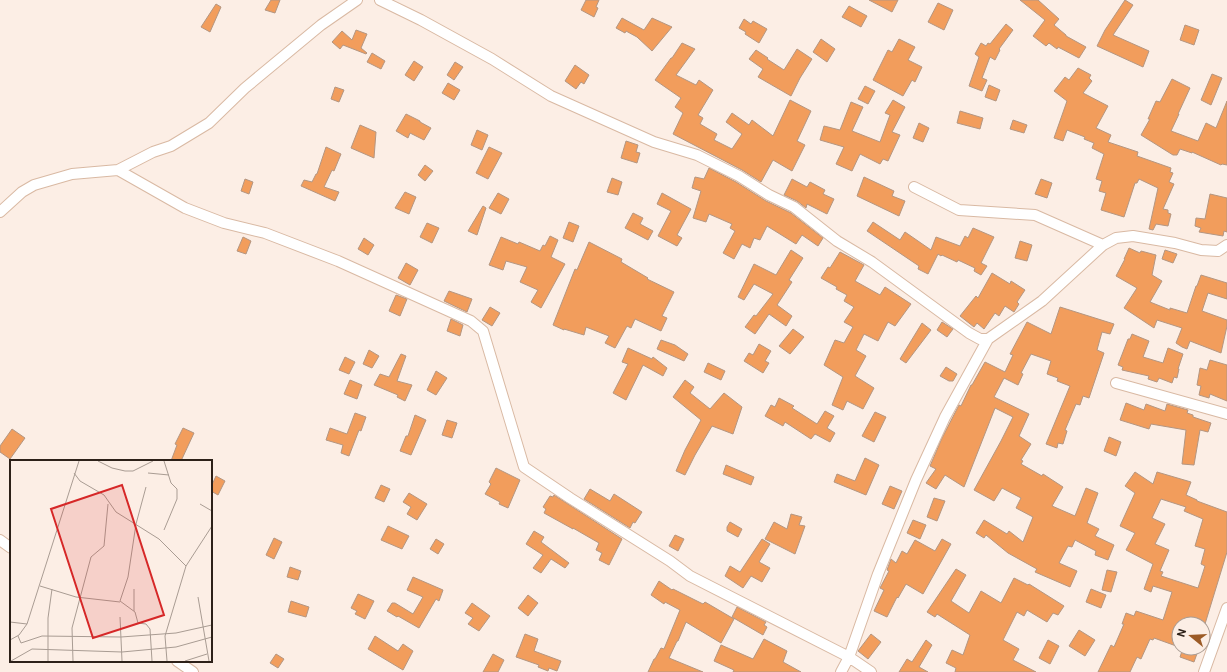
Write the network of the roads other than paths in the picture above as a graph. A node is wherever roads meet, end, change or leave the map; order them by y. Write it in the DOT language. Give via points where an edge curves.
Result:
graph roads {
  1 [pos="357,0"];
  2 [pos="380,0"];
  3 [pos="118,170"];
  4 [pos="914,187"];
  5 [pos="0,212"];
  6 [pos="1103,245"];
  7 [pos="1227,245"];
  8 [pos="988,339"];
  9 [pos="1116,383"];
  10 [pos="1227,414"];
  11 [pos="0,540"];
  12 [pos="10,547"];
  13 [pos="1227,608"];
  14 [pos="848,657"];
  15 [pos="178,662"];
  16 [pos="193,672"];
  17 [pos="841,672"];
  18 [pos="871,672"];
  19 [pos="1204,672"];
  1 -- 3 [label="street" via="315,30 245,88 209,123 171,146"];
  2 -- 8 [label="street" via="492,59 551,96 654,142 697,155 739,176 794,207 837,241 872,262 969,333 980,339"];
  3 -- 5 [label="street" via="72,174 34,185"];
  3 -- 14 [label="street" via="185,208 224,223 265,233 338,261 470,321 483,331 524,467 704,585"];
  4 -- 6 [label="street" via="959,210 1035,215"];
  6 -- 7 [label="street" via="1116,238 1133,236 1201,250 1218,251"];
  6 -- 8 [label="street" via="1042,301"];
  8 -- 14 [label="street" via="945,417 916,480"];
  9 -- 10 [label="street"];
  11 -- 12 [label="street"];
  13 -- 19 [label="street"];
  14 -- 17 [label="street"];
  14 -- 18 [label="street"];
  15 -- 16 [label="street"];
}
